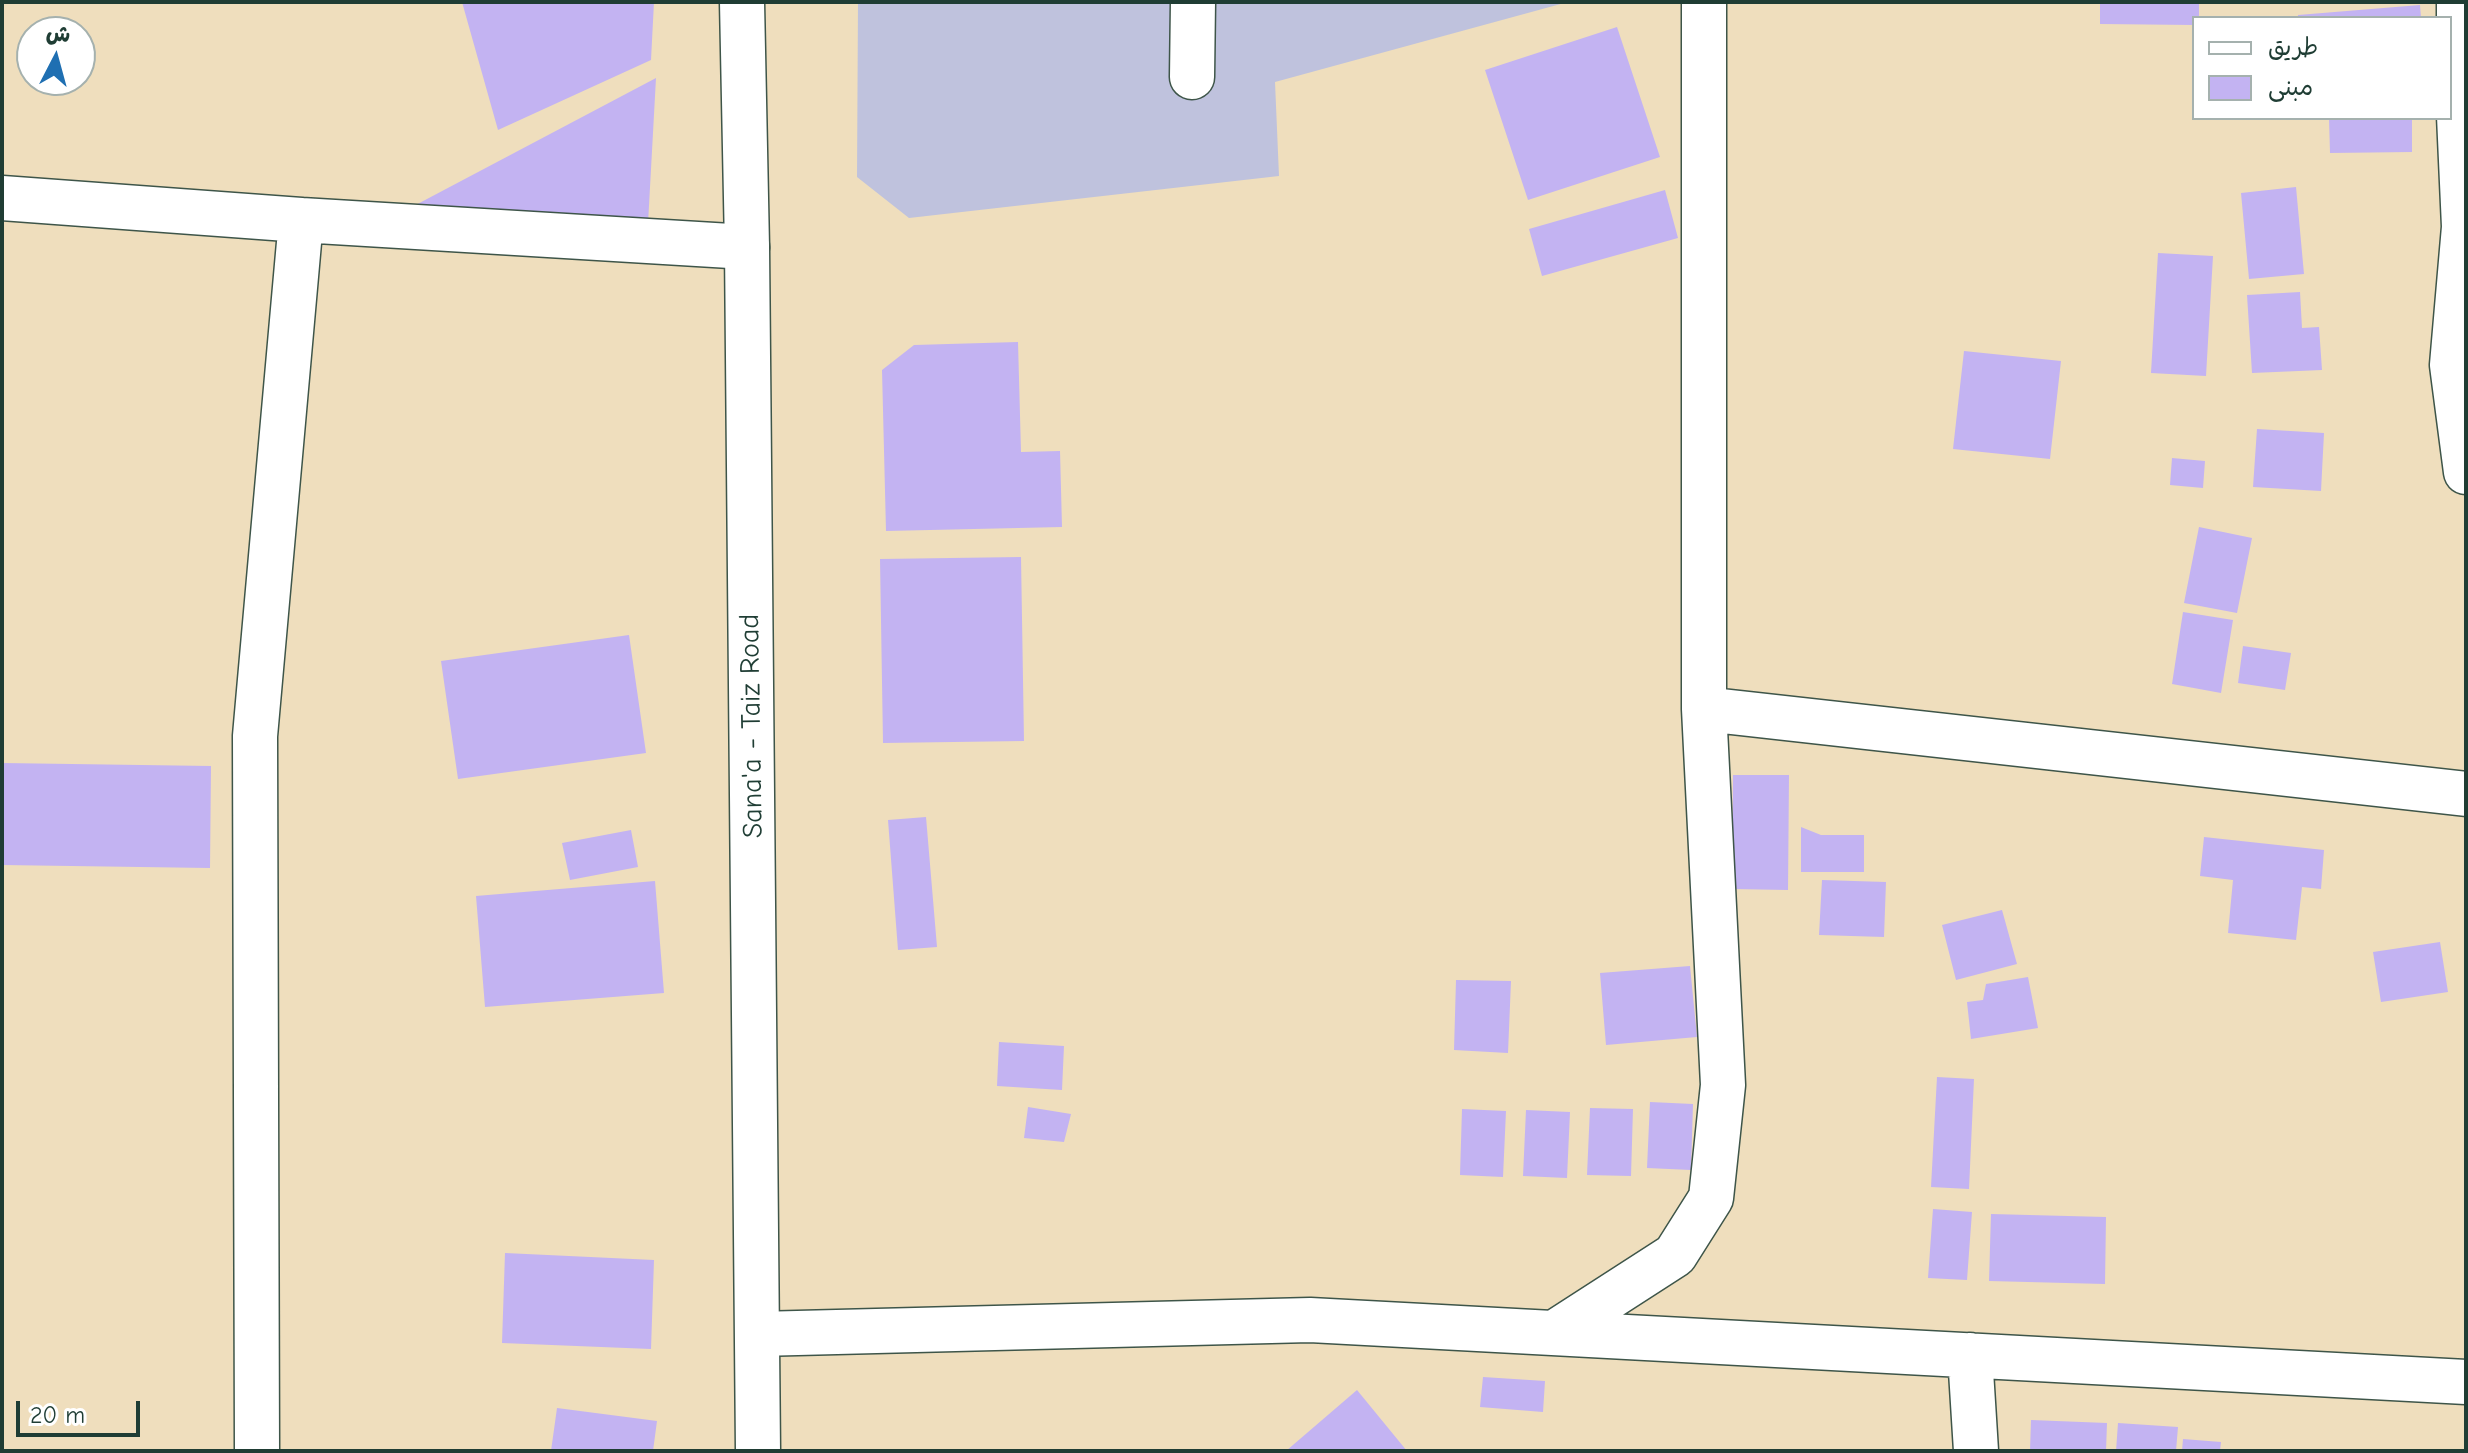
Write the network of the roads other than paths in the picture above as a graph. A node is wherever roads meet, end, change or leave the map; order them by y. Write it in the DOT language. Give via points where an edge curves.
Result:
graph roads {
  1 [pos="742,2"];
  2 [pos="1193,2"];
  3 [pos="1704,2"];
  4 [pos="2459,2"];
  5 [pos="1192,77"];
  6 [pos="2,198"];
  7 [pos="301,220"];
  8 [pos="747,247"];
  9 [pos="2466,472"];
  10 [pos="1704,709"];
  11 [pos="2466,794"];
  12 [pos="1554,1333"];
  13 [pos="758,1334"];
  14 [pos="1970,1355"];
  15 [pos="2466,1382"];
  16 [pos="257,1451"];
  17 [pos="758,1451"];
  18 [pos="1976,1451"];
  1 -- 8 [label="main road, Sana'a - Taiz Road"];
  2 -- 5 [label="main road"];
  3 -- 10 [label="main road"];
  4 -- 9 [label="main road" via="2464,227 2452,365"];
  6 -- 7 [label="main road"];
  7 -- 8 [label="main road"];
  7 -- 16 [label="main road" via="255,736"];
  8 -- 13 [label="main road, Sana'a - Taiz Road"];
  10 -- 11 [label="main road"];
  10 -- 12 [label="main road" via="1723,1085 1711,1198 1675,1255"];
  12 -- 13 [label="main road" via="1310,1320"];
  12 -- 14 [label="main road"];
  13 -- 17 [label="main road, Sana'a - Taiz Road"];
  14 -- 15 [label="main road"];
  14 -- 18 [label="main road"];
}
